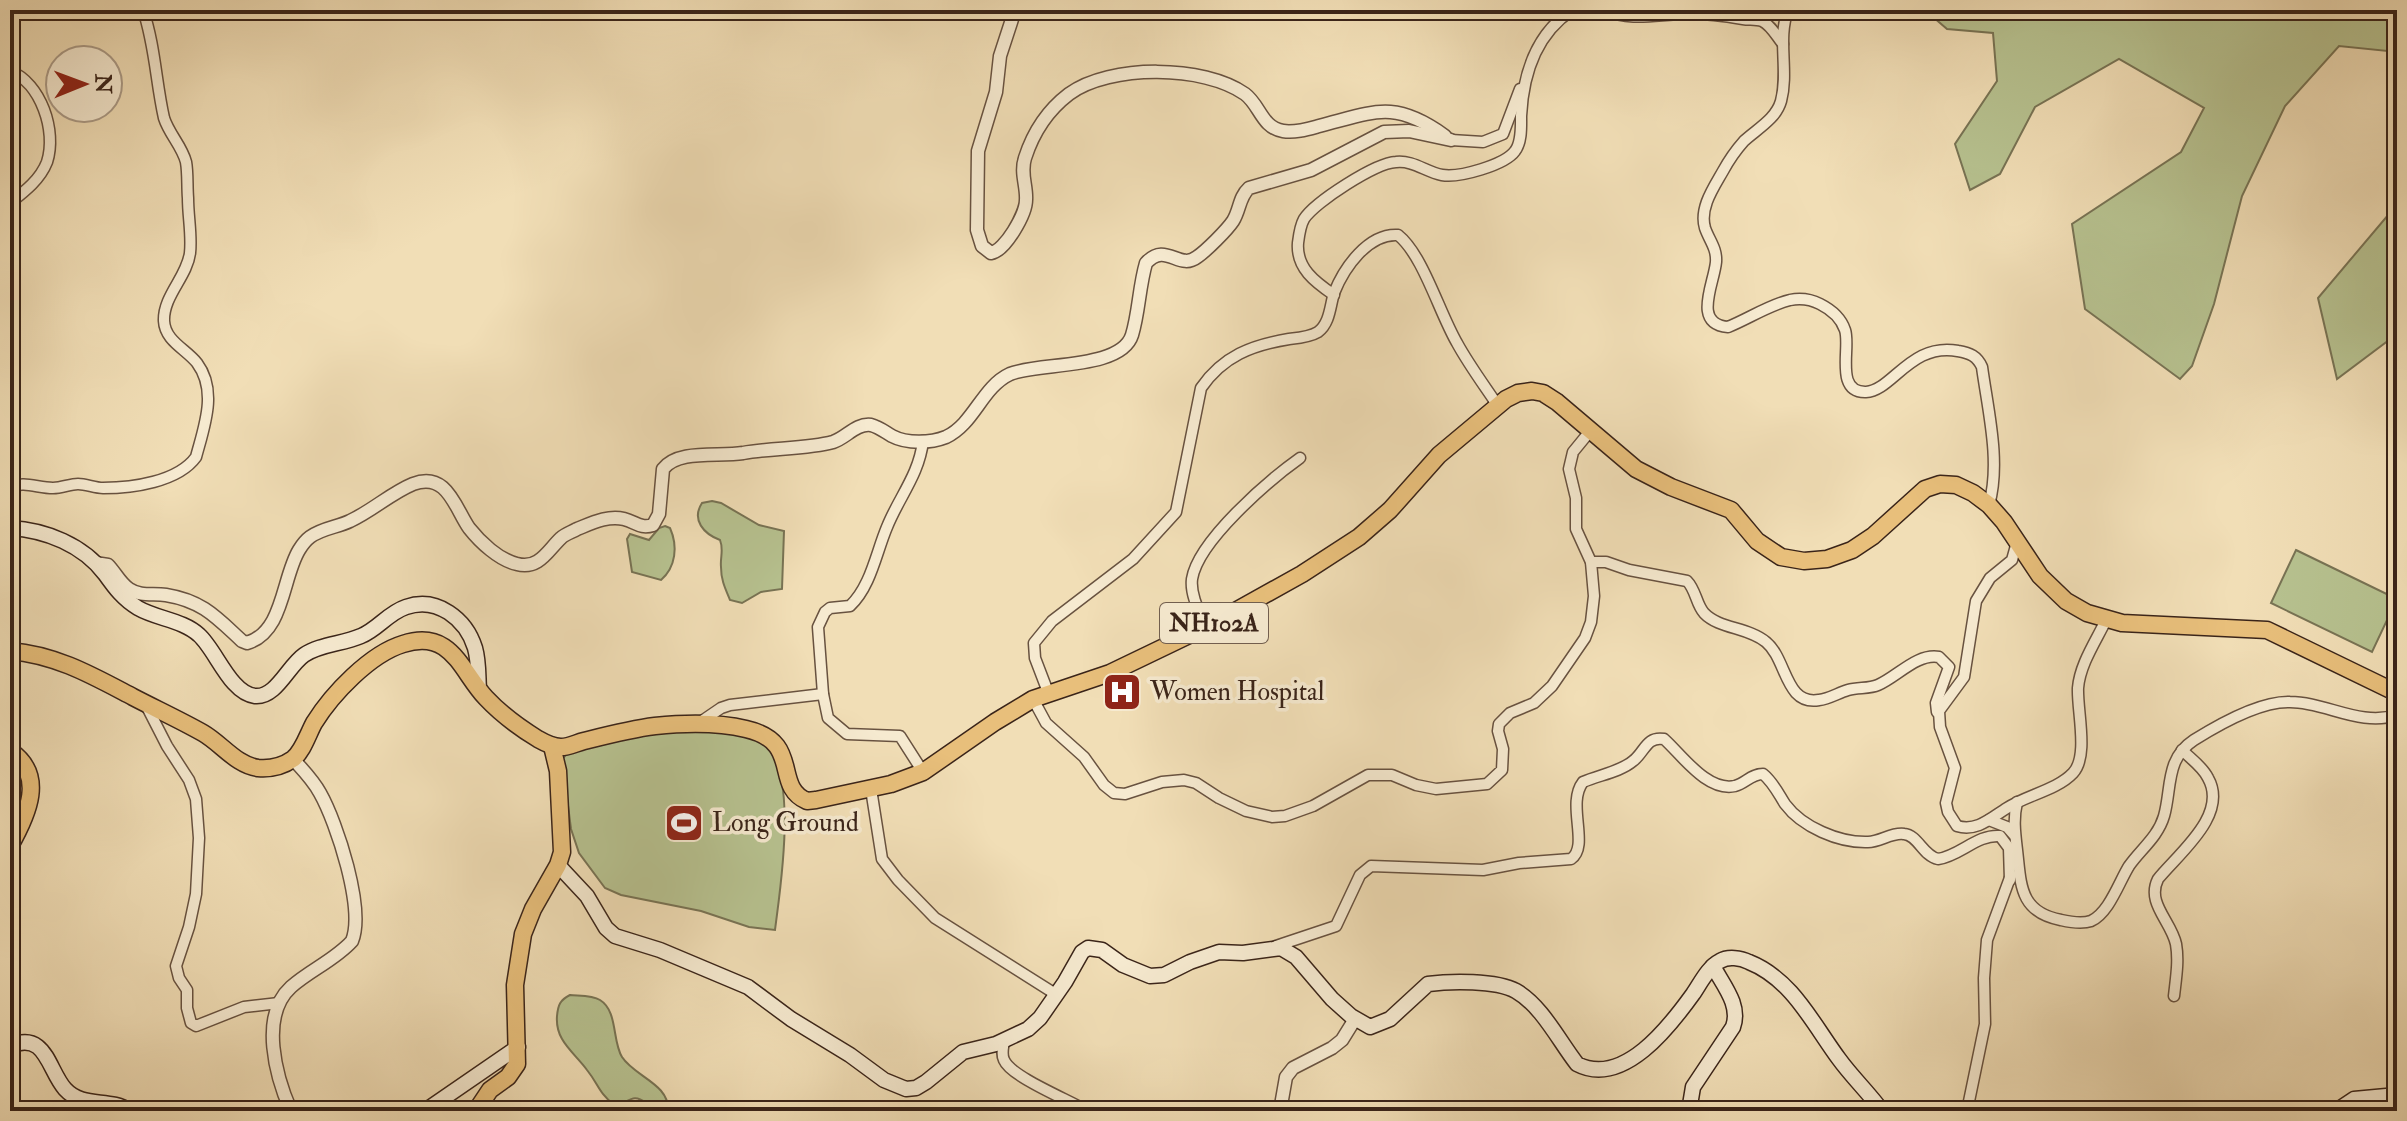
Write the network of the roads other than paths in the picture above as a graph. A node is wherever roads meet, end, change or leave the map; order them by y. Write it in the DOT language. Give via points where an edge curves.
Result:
graph roads {
  1 [pos="143,10"];
  2 [pos="1015,10"];
  3 [pos="1572,10"];
  4 [pos="1605,10"];
  5 [pos="1788,10"];
  6 [pos="1559,14"];
  7 [pos="1783,44"];
  8 [pos="1532,57"];
  9 [pos="10,71"];
  10 [pos="1451,140"];
  11 [pos="10,203"];
  12 [pos="1334,295"];
  13 [pos="1498,406"];
  14 [pos="1591,430"];
  15 [pos="923,441"];
  16 [pos="1300,458"];
  17 [pos="10,487"];
  18 [pos="1989,505"];
  19 [pos="10,528"];
  20 [pos="2017,542"];
  21 [pos="1591,562"];
  22 [pos="95,563"];
  23 [pos="2106,620"];
  24 [pos="1206,627"];
  25 [pos="10,651"];
  26 [pos="479,690"];
  27 [pos="2397,693"];
  28 [pos="823,694"];
  29 [pos="1041,695"];
  30 [pos="145,703"];
  31 [pos="2397,715"];
  32 [pos="1939,718"];
  33 [pos="697,724"];
  34 [pos="552,746"];
  35 [pos="2182,750"];
  36 [pos="10,751"];
  37 [pos="293,759"];
  38 [pos="923,772"];
  39 [pos="871,789"];
  40 [pos="2017,802"];
  41 [pos="1989,820"];
  42 [pos="2014,835"];
  43 [pos="10,846"];
  44 [pos="2017,854"];
  45 [pos="558,865"];
  46 [pos="2010,880"];
  47 [pos="1273,947"];
  48 [pos="1713,966"];
  49 [pos="1057,995"];
  50 [pos="2174,996"];
  51 [pos="279,1003"];
  52 [pos="1355,1019"];
  53 [pos="1004,1041"];
  54 [pos="10,1046"];
  55 [pos="518,1047"];
  56 [pos="2397,1095"];
  57 [pos="129,1111"];
  58 [pos="291,1111"];
  59 [pos="425,1111"];
  60 [pos="476,1111"];
  61 [pos="1087,1111"];
  62 [pos="1280,1111"];
  63 [pos="1689,1111"];
  64 [pos="1882,1111"];
  65 [pos="1967,1111"];
  66 [pos="2336,1111"];
  1 -- 17 [label="street" via="164,117 187,172 190,257 164,318 172,340 197,364 206,382 208,404 196,457 166,477 124,487"];
  2 -- 10 [label="street" via="978,151 977,230 982,246 991,253 1006,244 1026,206 1022,167 1046,116 1070,93 1103,79 1165,72 1208,79 1250,98 1264,121 1281,131 1393,111 1412,116"];
  3 -- 6 [label="street"];
  4 -- 7 [label="street" via="1638,17 1684,14 1756,20"];
  5 -- 7 [label="street"];
  6 -- 8 [label="street"];
  7 -- 18 [label="street" via="1784,80 1776,111 1739,147 1704,213 1716,249 1707,308 1711,322 1728,327 1787,300 1815,301 1828,308 1845,330 1846,376 1855,390 1864,392 1931,352 1951,349 1975,356 1982,367 1993,461"];
  8 -- 10 [label="street" via="1503,134 1483,142"];
  8 -- 12 [label="street" via="1518,149 1511,155 1452,176 1410,162 1385,164 1352,181 1304,218 1299,236 1303,267"];
  9 -- 11 [label="street" via="38,97 49,150 40,174"];
  10 -- 15 [label="street" via="1384,132 1311,170 1249,188 1232,222 1197,257 1183,261 1161,254 1146,263 1133,334 1124,347 1106,356 1011,374 999,380 957,429"];
  12 -- 13 [label="street" via="1358,255 1375,240 1398,235 1415,251 1457,343"];
  12 -- 29 [label="street" via="1326,324 1316,334 1245,350 1211,373 1201,388 1176,512 1133,559 1052,621 1034,643"];
  13 -- 14 [label="main road, NH102A" via="1518,393 1543,393"];
  13 -- 24 [label="main road, NH102A" via="1439,455 1359,537"];
  14 -- 18 [label="main road, NH102A" via="1636,469 1731,510 1763,546 1792,560 1827,559 1852,550 1925,489 1940,484 1956,485"];
  14 -- 21 [label="street" via="1573,452 1569,469 1576,529"];
  15 -- 22 [label="street" via="899,439 864,425 822,444 722,456 683,455 663,469 653,525 615,518 596,521 562,537 530,565 514,563 492,550 469,527 445,489 428,482 413,484 361,516 309,538 297,554 270,623 247,643 203,608 167,595 140,595 108,565"];
  15 -- 28 [label="street" via="915,474 861,592 850,606 830,608 821,621"];
  16 -- 24 [label="street" via="1250,497 1198,564 1191,581"];
  18 -- 20 [label="main road, NH102A"];
  19 -- 22 [label="main road" via="46,533"];
  20 -- 23 [label="main road, NH102A" via="2054,590"];
  20 -- 32 [label="street" via="2012,560 1990,578 1976,601 1964,677"];
  21 -- 29 [label="street" via="1594,608 1585,638 1542,697 1499,724 1502,770 1487,784 1436,789 1392,775 1368,775 1285,816 1246,811 1184,780 1114,793 1046,723"];
  21 -- 32 [label="street" via="1687,581 1704,613 1768,644 1802,700 1877,686 1927,657 1939,657 1949,667 1936,703"];
  22 -- 26 [label="main road" via="126,600 199,634 233,681 252,696 271,691 305,654 360,637 397,611 420,603 448,611 469,633"];
  23 -- 27 [label="main road, NH102A" via="2267,630"];
  23 -- 40 [label="street" via="2080,675 2079,765 2059,783"];
  24 -- 29 [label="main road, NH102A" via="1110,673"];
  25 -- 30 [label="main road" via="60,660"];
  26 -- 34 [label="main road"];
  26 -- 37 [label="main road" via="451,652 429,642 403,644 342,687"];
  28 -- 33 [label="street" via="730,705"];
  28 -- 38 [label="street" via="831,724 847,734 900,736"];
  29 -- 38 [label="main road, NH102A"];
  30 -- 37 [label="main road" via="206,735 251,767 277,767"];
  30 -- 51 [label="street" via="196,799 196,894 176,966 187,990 191,1023 202,1025 244,1007"];
  31 -- 35 [label="street" via="2369,719 2286,701 2248,713"];
  32 -- 41 [label="street" via="1955,768 1946,803 1951,820 1965,828"];
  33 -- 34 [label="main road, NH102A" via="657,726"];
  33 -- 39 [label="main road, NH102A" via="743,728 775,741 793,790 807,801"];
  34 -- 45 [label="main road" via="563,840"];
  35 -- 44 [label="street" via="2170,774 2160,826 2093,920 2056,919 2031,905 2020,887"];
  35 -- 50 [label="street" via="2208,777 2213,793 2204,823 2153,889 2174,936"];
  36 -- 43 [label="main road" via="27,765 31,785"];
  37 -- 51 [label="street" via="327,806 355,899 357,923 352,941 289,989"];
  38 -- 39 [label="main road, NH102A"];
  39 -- 49 [label="street" via="882,859 898,880 935,918"];
  40 -- 41 [label="street"];
  40 -- 42 [label="street"];
  41 -- 42 [label="street"];
  42 -- 44 [label="street"];
  44 -- 46 [label="street"];
  45 -- 53 [label="main road" via="615,936 748,987 896,1087 916,1088 963,1052"];
  45 -- 55 [label="main road" via="523,934 515,985"];
  46 -- 47 [label="street" via="2009,848 2000,836 1938,859 1903,833 1869,842 1837,837 1795,816 1763,774 1723,786 1656,738 1633,761 1583,782 1576,816 1577,856 1483,870 1371,866 1360,875 1336,926"];
  46 -- 65 [label="street" via="1987,940 1984,1034"];
  47 -- 49 [label="main road" via="1219,952 1150,976 1088,948"];
  47 -- 52 [label="main road" via="1296,957"];
  48 -- 52 [label="main road" via="1649,1047 1610,1067 1577,1064 1526,1000 1505,987 1428,984 1390,1019 1370,1027"];
  48 -- 63 [label="main road" via="1737,1017 1693,1087"];
  48 -- 64 [label="main road" via="1728,958 1748,961 1789,989"];
  49 -- 53 [label="main road" via="1028,1029"];
  51 -- 58 [label="street" via="273,1053"];
  52 -- 62 [label="street" via="1332,1048 1293,1068 1286,1077"];
  53 -- 61 [label="street" via="1005,1064"];
  54 -- 57 [label="main road" via="31,1043 47,1055 71,1095"];
  55 -- 59 [label="main road"];
  55 -- 60 [label="main road" via="513,1071"];
  56 -- 66 [label="main road" via="2354,1099"];
}
